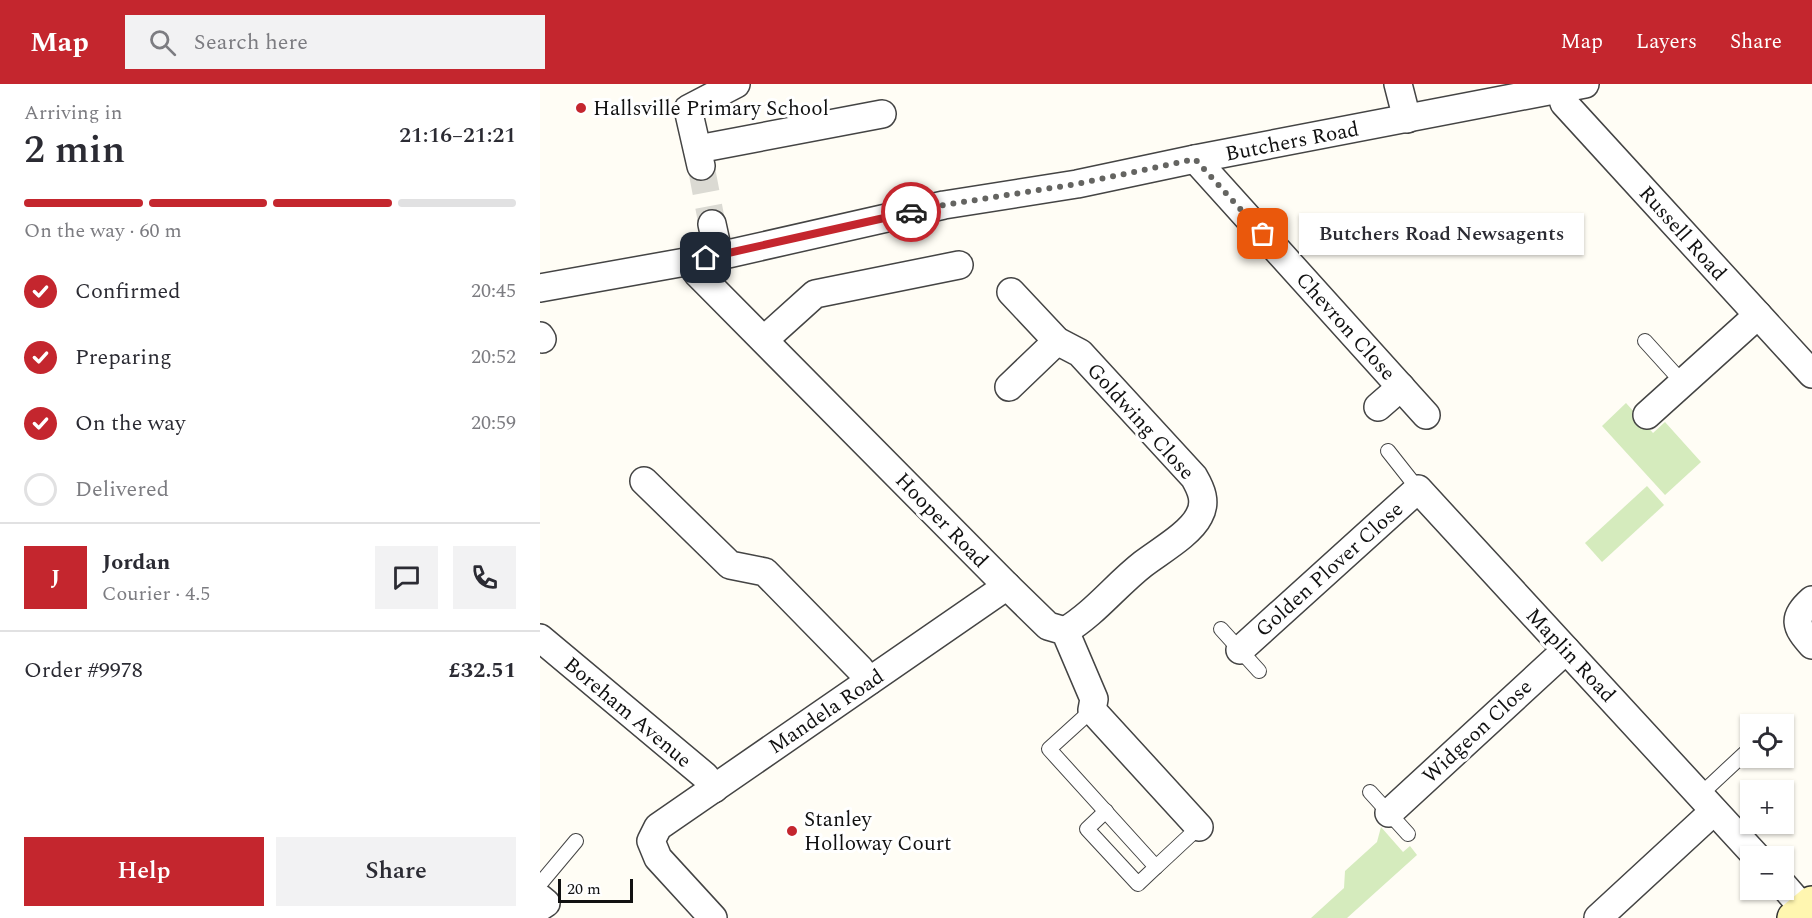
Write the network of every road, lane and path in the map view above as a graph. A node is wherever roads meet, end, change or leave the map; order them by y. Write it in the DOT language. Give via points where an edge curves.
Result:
graph roads {
  1 [pos="736,84"];
  2 [pos="1398,84"];
  3 [pos="1572,86"];
  4 [pos="882,114"];
  5 [pos="1407,119"];
  6 [pos="1195,159"];
  7 [pos="712,224"];
  8 [pos="706,258"];
  9 [pos="959,265"];
  10 [pos="540,288"];
  11 [pos="1011,292"];
  12 [pos="1758,315"];
  13 [pos="764,340"];
  14 [pos="1058,341"];
  15 [pos="1646,341"];
  16 [pos="1812,374"];
  17 [pos="1683,383"];
  18 [pos="1009,387"];
  19 [pos="1401,387"];
  20 [pos="1378,407"];
  21 [pos="1426,415"];
  22 [pos="1647,415"];
  23 [pos="1388,451"];
  24 [pos="644,481"];
  25 [pos="1418,489"];
  26 [pos="1007,586"];
  27 [pos="1812,600"];
  28 [pos="1221,629"];
  29 [pos="1065,631"];
  30 [pos="540,638"];
  31 [pos="1812,645"];
  32 [pos="1240,650"];
  33 [pos="1566,650"];
  34 [pos="1259,671"];
  35 [pos="869,681"];
  36 [pos="1092,710"];
  37 [pos="1740,760"];
  38 [pos="714,789"];
  39 [pos="1370,792"];
  40 [pos="1707,803"];
  41 [pos="1106,811"];
  42 [pos="1389,813"];
  43 [pos="1199,827"];
  44 [pos="1408,834"];
  45 [pos="576,841"];
  46 [pos="1747,846"];
  47 [pos="1156,867"];
  48 [pos="541,898"];
  49 [pos="712,918"];
  50 [pos="1598,918"];
  1 -- 4 [label="street" via="688,109 699,157"];
  2 -- 5 [label="street"];
  3 -- 5 [label="street, Butchers Road"];
  3 -- 12 [label="street, Russell Road" via="1564,103"];
  5 -- 6 [label="street, Butchers Road"];
  6 -- 8 [label="street, Butchers Road" via="1077,184 944,205"];
  6 -- 19 [label="street, Chevron Close"];
  7 -- 8 [label="street, Hooper Road"];
  8 -- 10 [label="street, Butchers Road"];
  8 -- 13 [label="street, Hooper Road" via="697,273"];
  9 -- 13 [label="street" via="815,294"];
  11 -- 14 [label="street, Goldwing Close"];
  12 -- 16 [label="street, Russell Road"];
  12 -- 17 [label="street"];
  13 -- 26 [label="street, Hooper Road"];
  14 -- 18 [label="street"];
  14 -- 29 [label="street, Goldwing Close" via="1080,353 1194,477 1202,492 1203,505 1193,525"];
  15 -- 17 [label="lane"];
  17 -- 22 [label="street"];
  19 -- 20 [label="street, Chevron Close"];
  19 -- 21 [label="street, Chevron Close"];
  23 -- 25 [label="lane, Maplin Road"];
  24 -- 35 [label="street" via="730,565 765,572"];
  25 -- 32 [label="street, Golden Plover Close"];
  25 -- 33 [label="street, Maplin Road"];
  26 -- 29 [label="street, Hooper Road" via="1048,626"];
  26 -- 35 [label="street, Mandela Road"];
  27 -- 31 [label="street" via="1797,621"];
  28 -- 32 [label="lane, Golden Plover Close"];
  29 -- 36 [label="street" via="1094,699"];
  30 -- 38 [label="street, Boreham Avenue" via="705,776"];
  32 -- 34 [label="lane, Golden Plover Close"];
  33 -- 40 [label="street, Maplin Road"];
  33 -- 42 [label="street, Widgeon Close"];
  35 -- 38 [label="street, Mandela Road"];
  36 -- 41 [label="lane" via="1049,749"];
  36 -- 43 [label="street"];
  37 -- 40 [label="lane"];
  38 -- 49 [label="street, Mandela Road" via="658,827 651,841 658,858"];
  39 -- 42 [label="lane"];
  40 -- 46 [label="street, Maplin Road"];
  40 -- 50 [label="street"];
  41 -- 47 [label="lane"];
  41 -- 47 [label="lane" via="1086,829 1138,884"];
  42 -- 44 [label="lane"];
  43 -- 47 [label="lane"];
  45 -- 48 [label="lane"];
}
